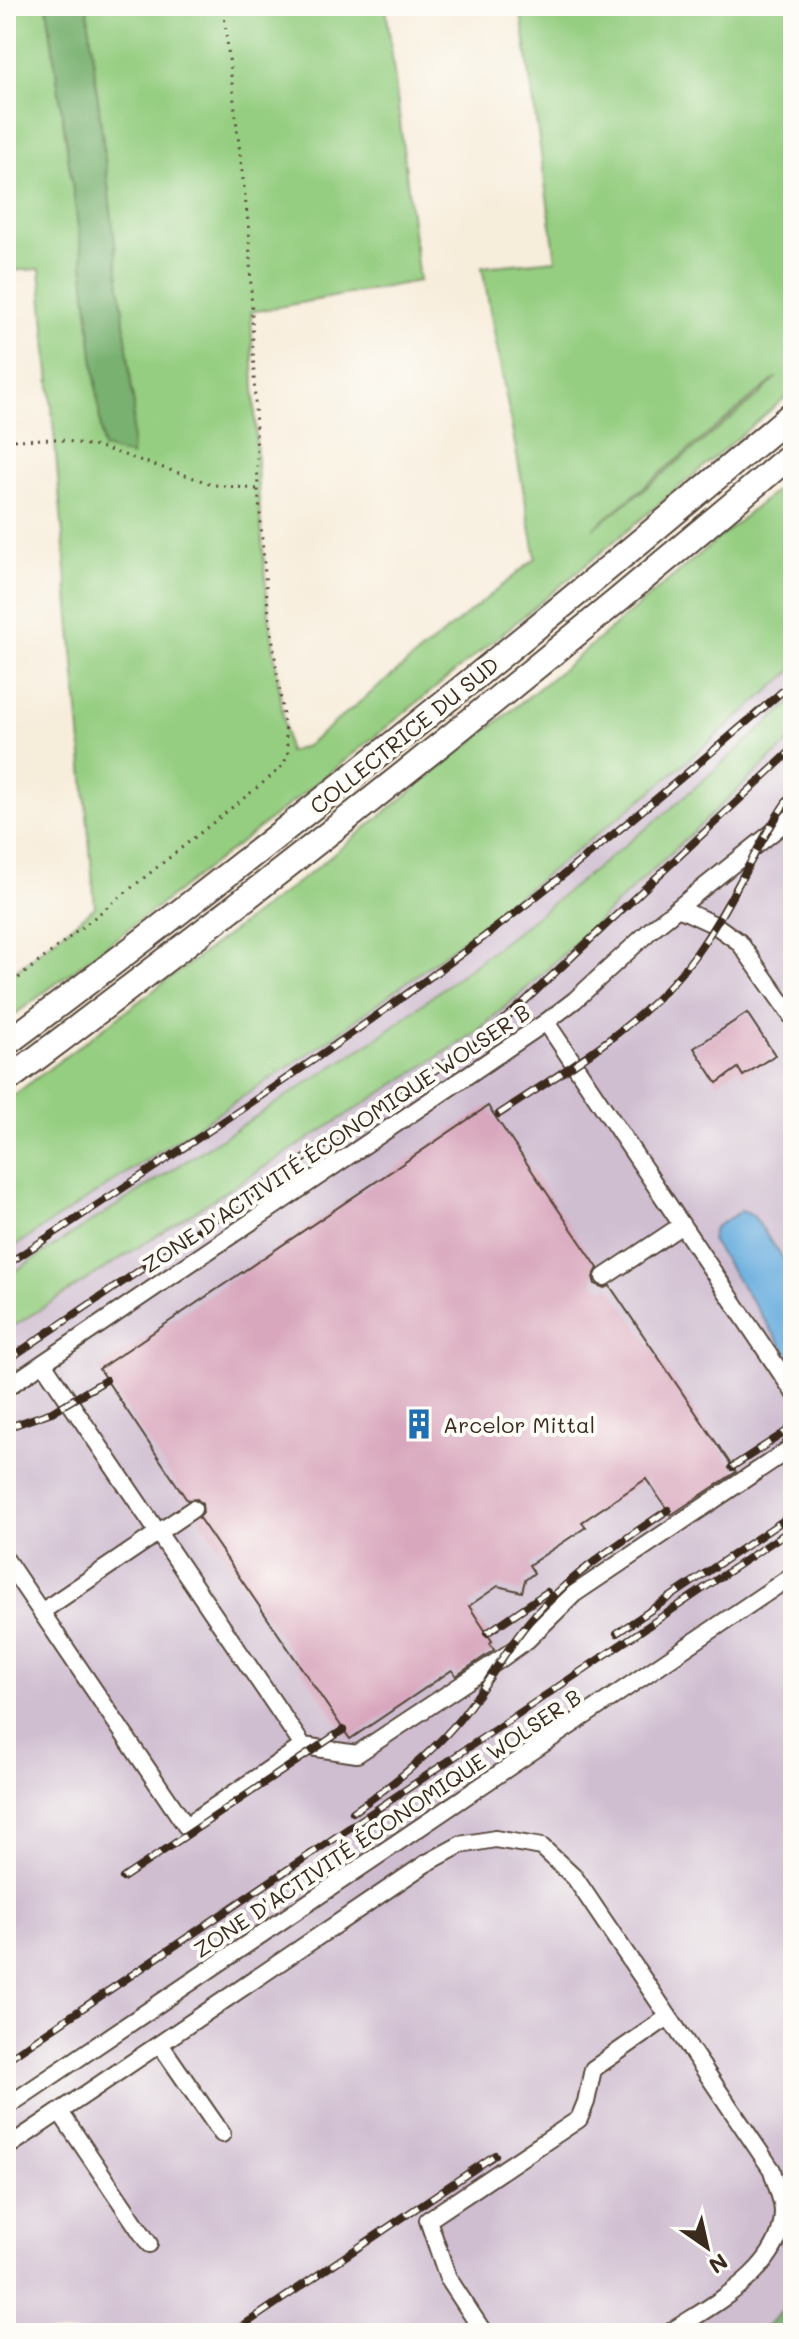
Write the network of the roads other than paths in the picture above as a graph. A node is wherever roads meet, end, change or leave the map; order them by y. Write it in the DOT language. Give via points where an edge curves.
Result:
graph roads {
  1 [pos="793,413"];
  2 [pos="793,453"];
  3 [pos="793,816"];
  4 [pos="678,908"];
  5 [pos="793,1018"];
  6 [pos="546,1022"];
  7 [pos="6,1044"];
  8 [pos="6,1081"];
  9 [pos="682,1225"];
  10 [pos="604,1277"];
  11 [pos="43,1363"];
  12 [pos="6,1388"];
  13 [pos="793,1391"];
  14 [pos="793,1443"];
  15 [pos="193,1509"];
  16 [pos="158,1532"];
  17 [pos="6,1560"];
  18 [pos="793,1575"];
  19 [pos="41,1612"];
  20 [pos="303,1746"];
  21 [pos="668,2017"];
  22 [pos="160,2044"];
  23 [pos="6,2107"];
  24 [pos="60,2112"];
  25 [pos="222,2134"];
  26 [pos="6,2148"];
  27 [pos="149,2244"];
  28 [pos="484,2333"];
  29 [pos="669,2333"];
  1 -- 7 [label="highway, COLLECTRICE DU SUD" via="416,727"];
  2 -- 8 [label="highway, COLLECTRICE DU SUD" via="445,743"];
  3 -- 4 [label="street, ZONE D'ACTIVITÉ ÉCONOMIQUE WOLSER B"];
  4 -- 5 [label="street" via="739,942"];
  4 -- 6 [label="street, ZONE D'ACTIVITÉ ÉCONOMIQUE WOLSER B"];
  6 -- 9 [label="street"];
  6 -- 11 [label="street, ZONE D'ACTIVITÉ ÉCONOMIQUE WOLSER B"];
  9 -- 10 [label="street"];
  9 -- 13 [label="street"];
  11 -- 12 [label="street, ZONE D'ACTIVITÉ ÉCONOMIQUE WOLSER B"];
  11 -- 16 [label="street"];
  14 -- 20 [label="street" via="574,1594 502,1658 357,1754"];
  15 -- 16 [label="street"];
  16 -- 19 [label="street"];
  16 -- 20 [label="street"];
  17 -- 19 [label="street"];
  18 -- 23 [label="street, ZONE D'ACTIVITÉ ÉCONOMIQUE WOLSER B"];
  19 -- 20 [label="street" via="186,1826"];
  21 -- 22 [label="street" via="575,1878 542,1847 495,1839 460,1845 425,1864"];
  21 -- 28 [label="street" via="593,2069 579,2119 428,2220 448,2278"];
  21 -- 29 [label="street" via="772,2170 783,2212 774,2250 745,2282"];
  22 -- 24 [label="street"];
  22 -- 25 [label="street"];
  24 -- 26 [label="street"];
  24 -- 27 [label="street"];
}
